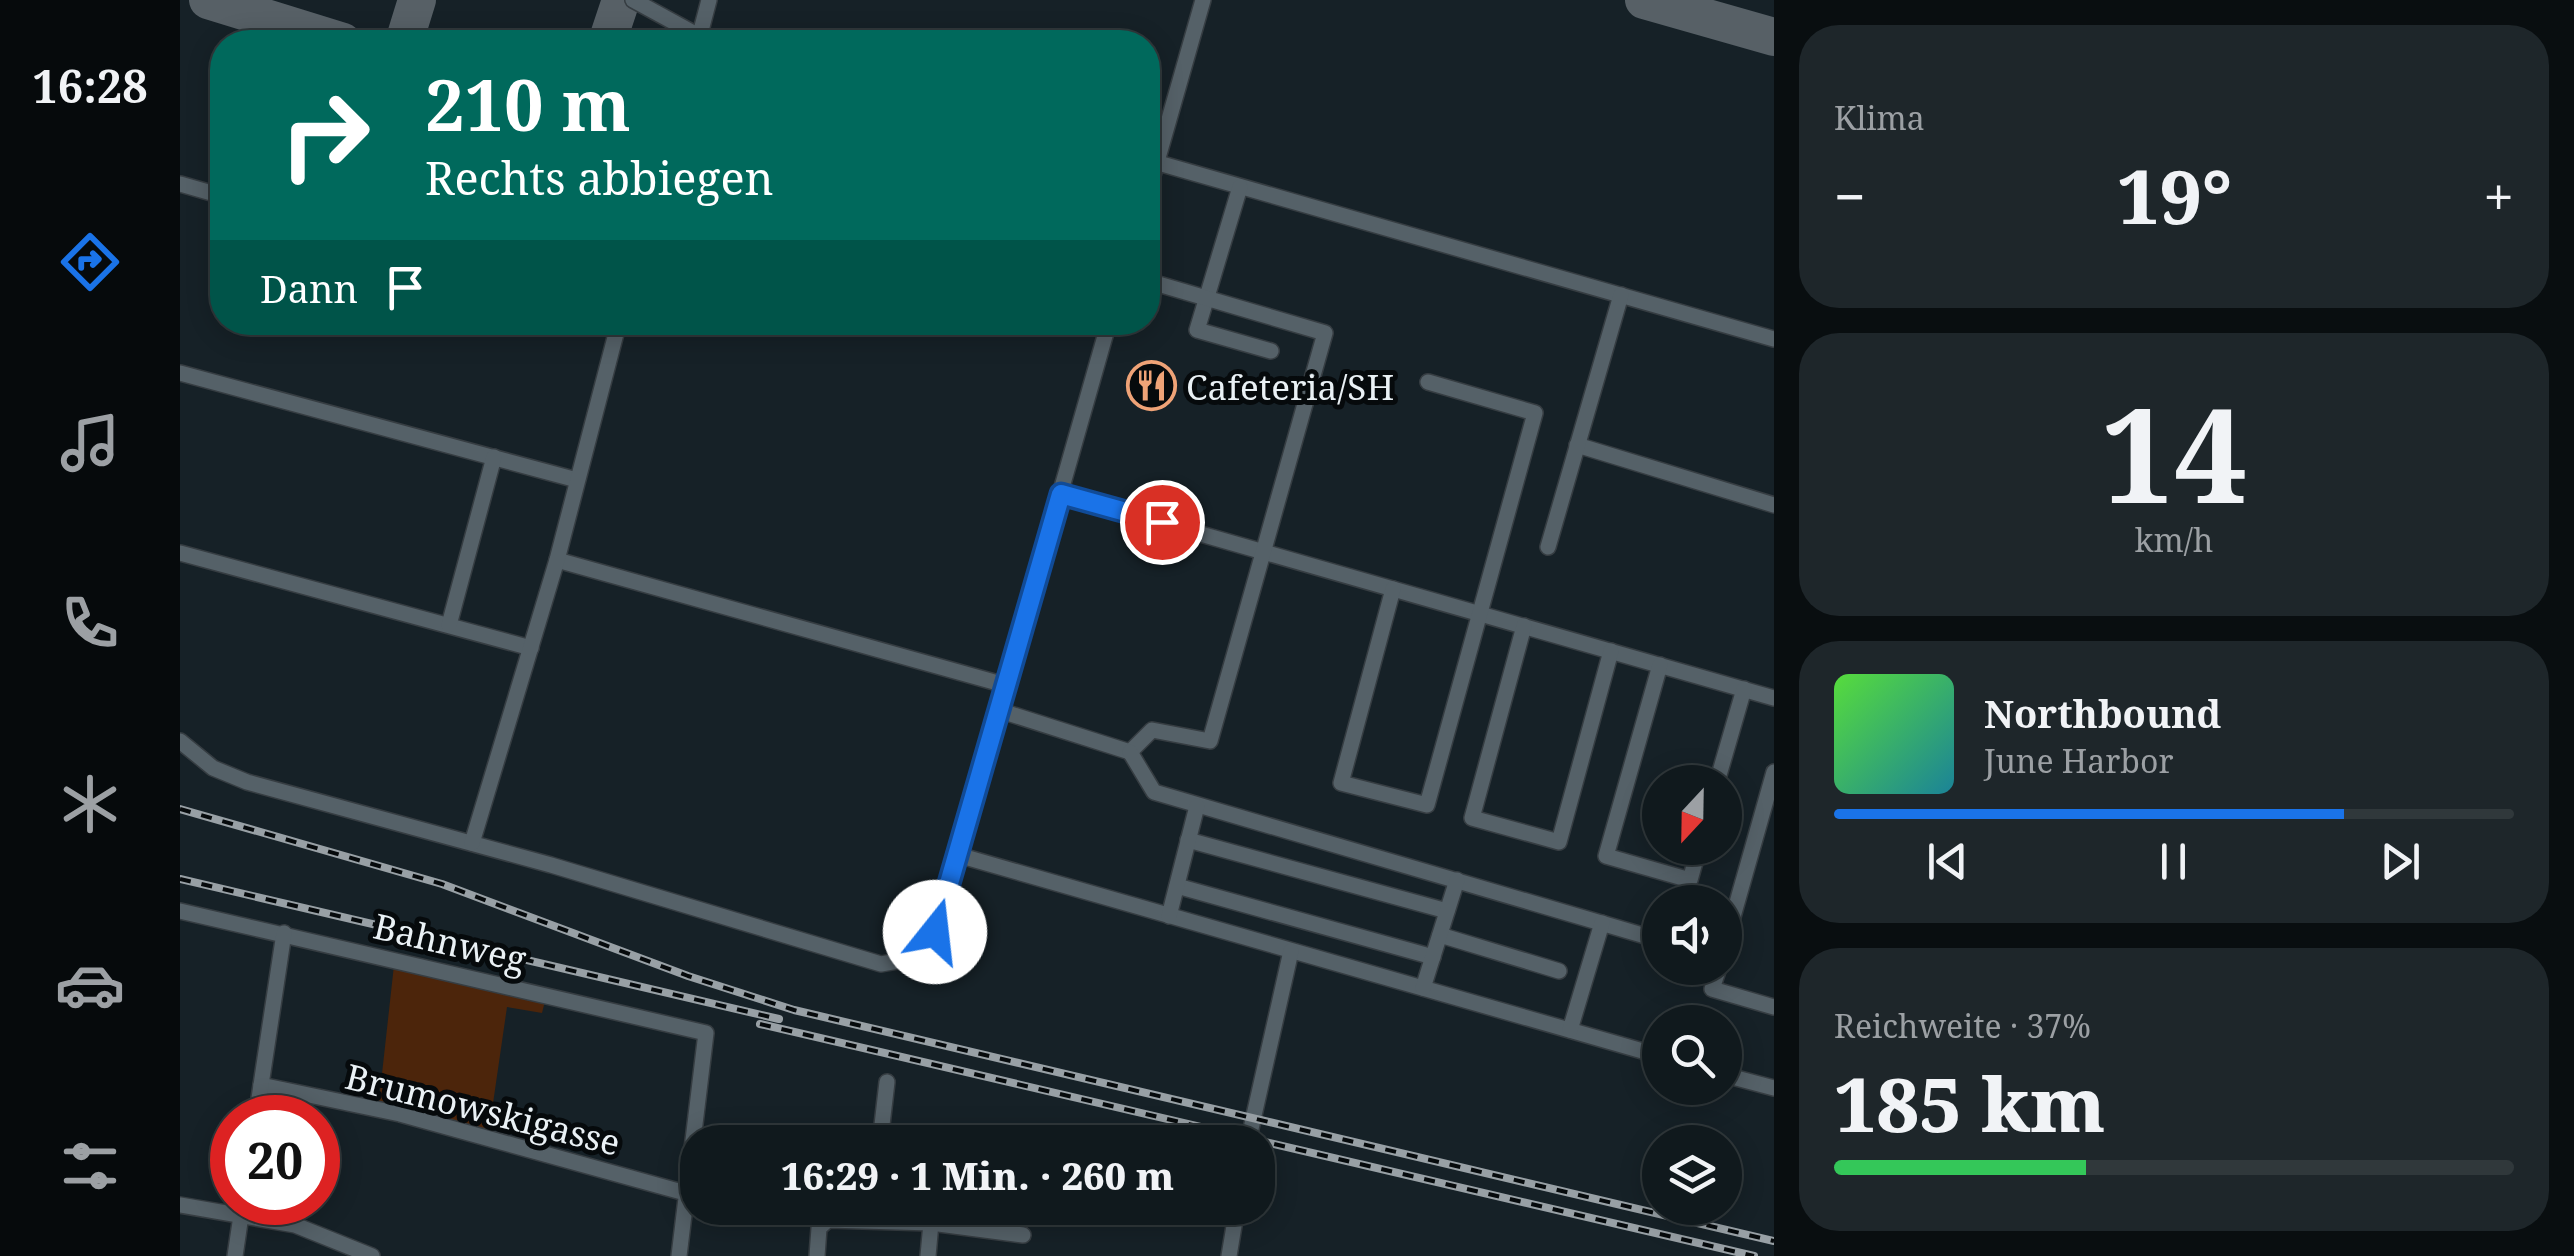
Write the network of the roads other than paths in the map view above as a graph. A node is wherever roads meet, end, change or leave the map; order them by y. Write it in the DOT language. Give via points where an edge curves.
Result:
graph roads {
  1 [pos="632,0"];
  2 [pos="710,0"];
  3 [pos="1203,0"];
  4 [pos="683,30"];
  5 [pos="701,30"];
  6 [pos="1160,137"];
  7 [pos="1160,164"];
  8 [pos="180,184"];
  9 [pos="1240,187"];
  10 [pos="210,193"];
  11 [pos="1160,285"];
  12 [pos="1620,295"];
  13 [pos="1206,299"];
  14 [pos="616,335"];
  15 [pos="1105,335"];
  16 [pos="1774,339"];
  17 [pos="1271,351"];
  18 [pos="180,372"];
  19 [pos="1428,382"];
  20 [pos="1577,445"];
  21 [pos="494,457"];
  22 [pos="577,480"];
  23 [pos="1061,494"];
  24 [pos="1774,505"];
  25 [pos="1548,547"];
  26 [pos="1262,551"];
  27 [pos="180,553"];
  28 [pos="557,560"];
  29 [pos="1393,588"];
  30 [pos="1479,613"];
  31 [pos="448,625"];
  32 [pos="1524,626"];
  33 [pos="531,648"];
  34 [pos="1611,651"];
  35 [pos="1660,665"];
  36 [pos="1005,685"];
  37 [pos="1744,689"];
  38 [pos="1774,698"];
  39 [pos="998,710"];
  40 [pos="180,741"];
  41 [pos="1130,752"];
  42 [pos="1722,765"];
  43 [pos="1774,772"];
  44 [pos="1197,806"];
  45 [pos="1188,840"];
  46 [pos="472,843"];
  47 [pos="958,855"];
  48 [pos="1694,865"];
  49 [pos="1457,880"];
  50 [pos="1742,885"];
  51 [pos="1177,886"];
  52 [pos="180,911"];
  53 [pos="1447,911"];
  54 [pos="1169,916"];
  55 [pos="1602,923"];
  56 [pos="284,934"];
  57 [pos="1440,935"];
  58 [pos="1642,935"];
  59 [pos="1291,951"];
  60 [pos="1433,957"];
  61 [pos="1559,971"];
  62 [pos="1713,985"];
  63 [pos="1423,988"];
  64 [pos="1774,1007"];
  65 [pos="1570,1030"];
  66 [pos="1642,1051"];
  67 [pos="1742,1079"];
  68 [pos="887,1082"];
  69 [pos="261,1085"];
  70 [pos="1774,1088"];
  71 [pos="259,1095"];
  72 [pos="696,1125"];
  73 [pos="882,1125"];
  74 [pos="1251,1125"];
  75 [pos="680,1192"];
  76 [pos="180,1205"];
  77 [pos="210,1206"];
  78 [pos="240,1225"];
  79 [pos="295,1225"];
  80 [pos="684,1225"];
  81 [pos="822,1225"];
  82 [pos="931,1225"];
  83 [pos="939,1225"];
  84 [pos="1234,1225"];
  85 [pos="1023,1235"];
  86 [pos="235,1256"];
  87 [pos="372,1256"];
  88 [pos="679,1256"];
  89 [pos="816,1256"];
  90 [pos="928,1256"];
  91 [pos="1229,1256"];
  1 -- 4 [label="street"];
  2 -- 5 [label="street"];
  3 -- 6 [label="street"];
  7 -- 9 [label="street"];
  8 -- 10 [label="street"];
  9 -- 12 [label="street"];
  9 -- 13 [label="street"];
  11 -- 13 [label="street"];
  12 -- 16 [label="street"];
  12 -- 20 [label="street"];
  13 -- 17 [label="street" via="1198,330"];
  13 -- 26 [label="street" via="1325,332"];
  14 -- 22 [label="street"];
  15 -- 23 [label="street"];
  18 -- 21 [label="street"];
  19 -- 30 [label="street" via="1535,413"];
  20 -- 24 [label="street"];
  20 -- 25 [label="street"];
  21 -- 22 [label="street"];
  21 -- 31 [label="street"];
  22 -- 28 [label="street"];
  23 -- 26 [label="street"];
  23 -- 36 [label="street"];
  26 -- 29 [label="street"];
  26 -- 41 [label="street" via="1210,741 1152,730"];
  27 -- 31 [label="street"];
  28 -- 33 [label="street"];
  28 -- 36 [label="street"];
  29 -- 30 [label="street"];
  29 -- 30 [label="street" via="1341,783 1428,806"];
  30 -- 32 [label="street"];
  31 -- 33 [label="street"];
  32 -- 34 [label="street"];
  32 -- 34 [label="street" via="1472,818 1559,842"];
  33 -- 46 [label="street"];
  34 -- 35 [label="street"];
  35 -- 37 [label="street"];
  35 -- 48 [label="street" via="1606,856 1690,880"];
  36 -- 39 [label="street"];
  37 -- 38 [label="street"];
  37 -- 42 [label="street"];
  39 -- 41 [label="street"];
  39 -- 47 [label="street"];
  40 -- 46 [label="street" via="229,776"];
  41 -- 44 [label="street" via="1154,792"];
  43 -- 50 [label="street"];
  44 -- 45 [label="street"];
  44 -- 49 [label="street"];
  45 -- 51 [label="street"];
  45 -- 53 [label="street"];
  46 -- 47 [label="street" via="881,964 900,963 927,948"];
  47 -- 54 [label="street"];
  49 -- 53 [label="street"];
  49 -- 55 [label="street"];
  51 -- 54 [label="street"];
  51 -- 60 [label="street"];
  52 -- 56 [label="street, Bahnweg"];
  53 -- 57 [label="street"];
  54 -- 59 [label="street"];
  55 -- 58 [label="street"];
  55 -- 65 [label="street"];
  56 -- 69 [label="street"];
  56 -- 72 [label="street, Bahnweg" via="706,1034"];
  57 -- 60 [label="street"];
  57 -- 61 [label="street"];
  59 -- 63 [label="street"];
  59 -- 74 [label="street"];
  60 -- 63 [label="street"];
  62 -- 64 [label="street"];
  63 -- 65 [label="street"];
  65 -- 66 [label="street"];
  67 -- 70 [label="street"];
  68 -- 73 [label="street"];
  69 -- 71 [label="street"];
  69 -- 75 [label="street, Brumowskigasse" via="400,1114"];
  76 -- 77 [label="street"];
  78 -- 86 [label="street"];
  79 -- 87 [label="street"];
  80 -- 88 [label="street"];
  81 -- 89 [label="street"];
  82 -- 90 [label="street"];
  83 -- 85 [label="street"];
  84 -- 91 [label="street"];
}
